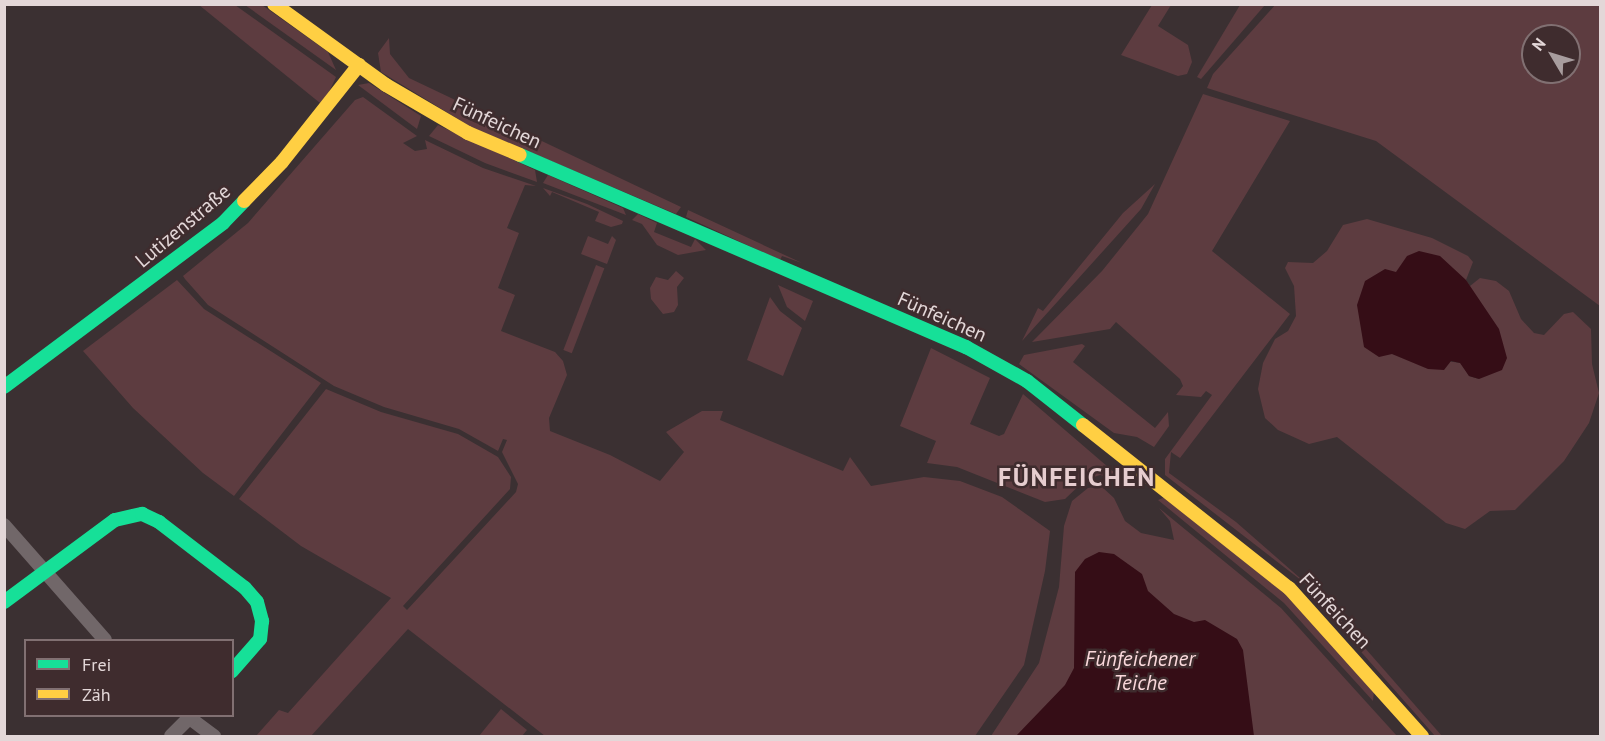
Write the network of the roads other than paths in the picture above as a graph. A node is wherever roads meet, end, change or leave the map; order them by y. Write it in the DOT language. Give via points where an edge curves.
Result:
graph roads {
  1 [pos="274,4"];
  2 [pos="359,65"];
  3 [pos="4,387"];
  4 [pos="4,525"];
  5 [pos="45,572"];
  6 [pos="4,602"];
  7 [pos="104,639"];
  8 [pos="234,669"];
  9 [pos="188,717"];
  10 [pos="190,717"];
  11 [pos="171,736"];
  12 [pos="214,736"];
  13 [pos="1422,736"];
  1 -- 2 [label="street, Fünfeichen"];
  2 -- 3 [label="street, Lutizenstraße" via="282,162 223,223"];
  2 -- 13 [label="street, Fünfeichen" via="468,133 966,347 1027,381 1289,588"];
  4 -- 5 [label="street"];
  5 -- 6 [label="street"];
  5 -- 7 [label="street"];
  5 -- 8 [label="street" via="115,520 134,514 151,517 245,588 257,602 262,621 260,639"];
  9 -- 11 [label="street"];
  10 -- 12 [label="street"];
}
